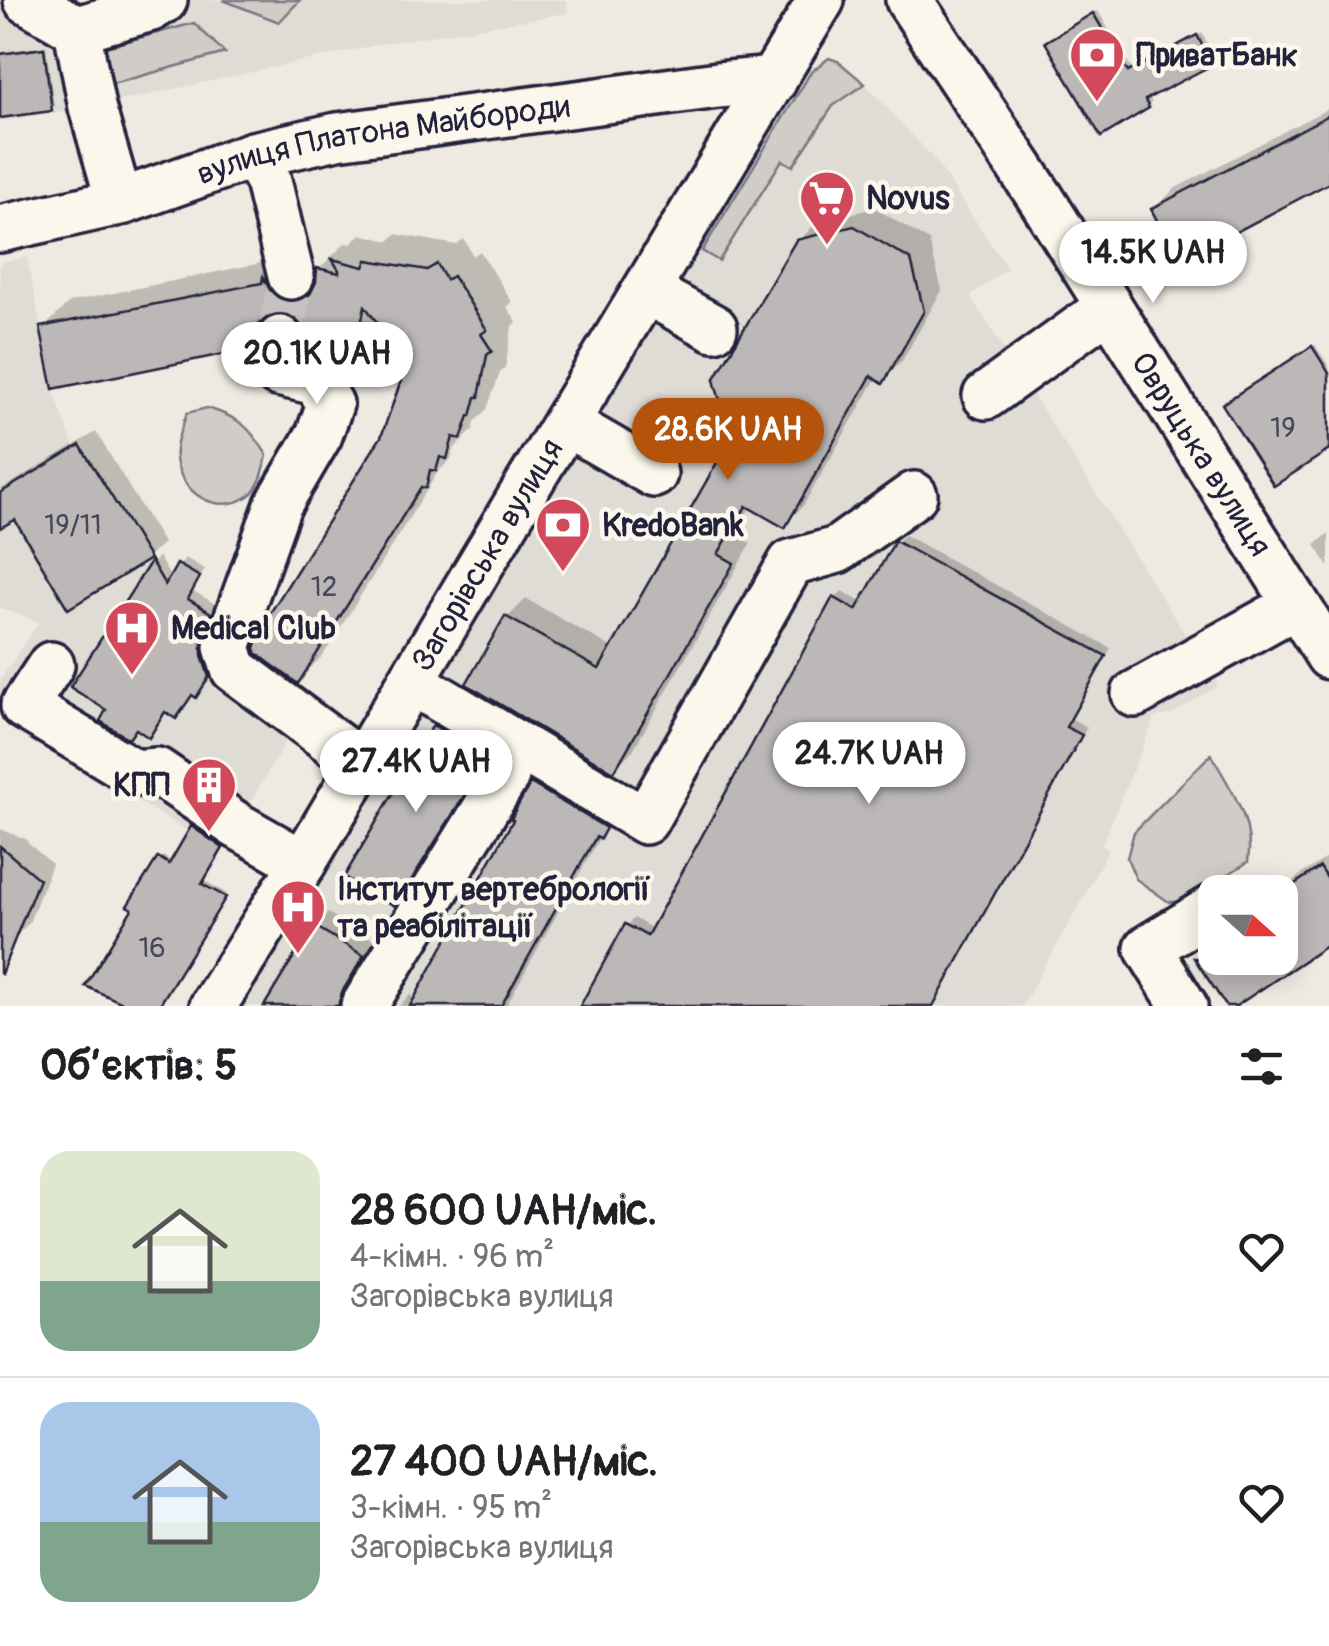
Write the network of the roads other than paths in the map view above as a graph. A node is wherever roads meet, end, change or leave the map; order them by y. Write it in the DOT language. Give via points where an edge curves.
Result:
graph roads {
  1 [pos="27,0"];
  2 [pos="164,0"];
  3 [pos="822,0"];
  4 [pos="909,0"];
  5 [pos="78,29"];
  6 [pos="774,80"];
  7 [pos="253,155"];
  8 [pos="124,201"];
  9 [pos="0,229"];
  10 [pos="291,276"];
  11 [pos="646,290"];
  12 [pos="1110,307"];
  13 [pos="714,328"];
  14 [pos="280,339"];
  15 [pos="986,396"];
  16 [pos="566,423"];
  17 [pos="654,474"];
  18 [pos="914,495"];
  19 [pos="1296,605"];
  20 [pos="1329,656"];
  21 [pos="51,665"];
  22 [pos="412,682"];
  23 [pos="1135,694"];
  24 [pos="514,763"];
  25 [pos="362,764"];
  26 [pos="304,863"];
  27 [pos="1198,917"];
  28 [pos="212,1006"];
  29 [pos="364,1006"];
  30 [pos="1184,1006"];
  1 -- 5 [label="street"];
  2 -- 5 [label="street"];
  3 -- 6 [label="street, Загорівська вулиця"];
  4 -- 12 [label="street, Овруцька вулиця"];
  5 -- 8 [label="street" via="92,107"];
  6 -- 7 [label="street, вулиця Платона Майбороди" via="353,134"];
  6 -- 11 [label="street, Загорівська вулиця"];
  7 -- 8 [label="street, вулиця Платона Майбороди"];
  7 -- 10 [label="street" via="268,181"];
  8 -- 9 [label="street, вулиця Платона Майбороди"];
  11 -- 13 [label="street"];
  11 -- 16 [label="street, Загорівська вулиця"];
  12 -- 15 [label="street"];
  12 -- 19 [label="street, Овруцька вулиця"];
  14 -- 25 [label="street" via="278,372 318,382 330,404 278,505 226,648 234,670"];
  16 -- 17 [label="street"];
  16 -- 22 [label="street, Загорівська вулиця"];
  18 -- 24 [label="street" via="837,550 791,563 645,821"];
  19 -- 20 [label="street, Овруцька вулиця"];
  19 -- 23 [label="street"];
  21 -- 26 [label="street" via="24,706 136,773 157,771"];
  22 -- 24 [label="street"];
  22 -- 25 [label="street, Загорівська вулиця"];
  24 -- 29 [label="street"];
  25 -- 26 [label="street, Загорівська вулиця"];
  26 -- 28 [label="street, Загорівська вулиця"];
  27 -- 30 [label="street" via="1148,948"];
}
